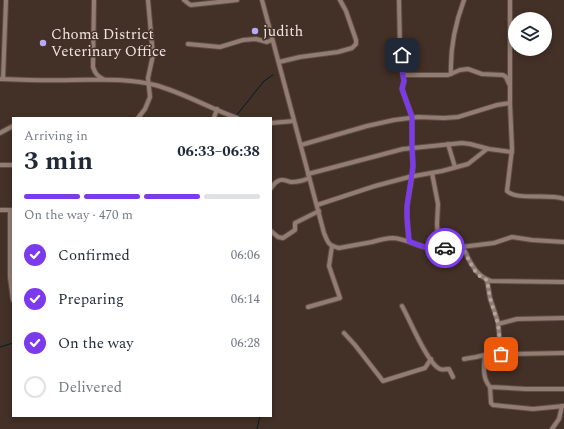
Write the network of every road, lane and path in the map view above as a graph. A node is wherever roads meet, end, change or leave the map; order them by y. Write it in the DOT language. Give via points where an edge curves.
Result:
graph roads {
  1 [pos="6,0"];
  2 [pos="94,0"];
  3 [pos="148,0"];
  4 [pos="184,0"];
  5 [pos="237,0"];
  6 [pos="262,0"];
  7 [pos="340,0"];
  8 [pos="398,0"];
  9 [pos="464,0"];
  10 [pos="510,0"];
  11 [pos="272,40"];
  12 [pos="188,44"];
  13 [pos="279,62"];
  14 [pos="452,74"];
  15 [pos="403,75"];
  16 [pos="2,79"];
  17 [pos="106,80"];
  18 [pos="148,84"];
  19 [pos="510,84"];
  20 [pos="510,103"];
  21 [pos="217,110"];
  22 [pos="139,117"];
  23 [pos="214,117"];
  24 [pos="235,117"];
  25 [pos="412,117"];
  26 [pos="294,121"];
  27 [pos="272,123"];
  28 [pos="12,127"];
  29 [pos="0,133"];
  30 [pos="448,144"];
  31 [pos="301,145"];
  32 [pos="412,147"];
  33 [pos="487,149"];
  34 [pos="512,152"];
  35 [pos="12,164"];
  36 [pos="0,165"];
  37 [pos="455,167"];
  38 [pos="432,173"];
  39 [pos="309,176"];
  40 [pos="412,176"];
  41 [pos="272,187"];
  42 [pos="564,199"];
  43 [pos="317,205"];
  44 [pos="0,210"];
  45 [pos="11,210"];
  46 [pos="319,211"];
  47 [pos="272,232"];
  48 [pos="409,241"];
  49 [pos="564,242"];
  50 [pos="332,246"];
  51 [pos="461,247"];
  52 [pos="438,249"];
  53 [pos="487,280"];
  54 [pos="564,282"];
  55 [pos="12,292"];
  56 [pos="402,306"];
  57 [pos="308,307"];
  58 [pos="564,318"];
  59 [pos="498,324"];
  60 [pos="344,333"];
  61 [pos="564,353"];
  62 [pos="501,354"];
  63 [pos="485,355"];
  64 [pos="431,359"];
  65 [pos="464,359"];
  66 [pos="453,377"];
  67 [pos="490,387"];
  68 [pos="564,389"];
  69 [pos="563,406"];
  70 [pos="552,429"];
  1 -- 16 [label="street"];
  2 -- 17 [label="street" via="93,67 95,74"];
  3 -- 18 [label="street" via="152,55"];
  4 -- 5 [label="street" via="191,5"];
  6 -- 11 [label="street"];
  7 -- 13 [label="street" via="356,40 355,46 338,52"];
  8 -- 15 [label="street"];
  9 -- 14 [label="street" via="457,19 451,58"];
  10 -- 19 [label="street"];
  11 -- 12 [label="street" via="243,40 220,47"];
  11 -- 13 [label="street"];
  13 -- 26 [label="street"];
  14 -- 15 [label="street"];
  14 -- 19 [label="street" via="468,70 503,75"];
  15 -- 25 [label="street" via="402,89"];
  16 -- 17 [label="street"];
  17 -- 18 [label="street"];
  18 -- 21 [label="street" via="174,91"];
  18 -- 22 [label="street" via="150,97"];
  19 -- 20 [label="street"];
  20 -- 25 [label="street" via="458,117"];
  20 -- 34 [label="street"];
  21 -- 23 [label="street"];
  21 -- 24 [label="street"];
  25 -- 31 [label="street"];
  25 -- 32 [label="street"];
  26 -- 27 [label="street"];
  26 -- 31 [label="street"];
  28 -- 29 [label="street"];
  30 -- 32 [label="street"];
  30 -- 33 [label="street" via="465,143"];
  30 -- 37 [label="street"];
  31 -- 39 [label="street"];
  32 -- 39 [label="street"];
  32 -- 40 [label="street"];
  33 -- 34 [label="street"];
  33 -- 37 [label="street" via="468,164"];
  34 -- 42 [label="street" via="508,193 534,197 557,196"];
  35 -- 36 [label="street"];
  37 -- 38 [label="street"];
  38 -- 40 [label="street"];
  38 -- 52 [label="street" via="438,204"];
  39 -- 41 [label="street" via="299,182 277,181"];
  39 -- 43 [label="street"];
  40 -- 43 [label="street"];
  40 -- 48 [label="street" via="407,206"];
  43 -- 46 [label="street"];
  44 -- 45 [label="street"];
  45 -- 55 [label="street"];
  46 -- 47 [label="street" via="295,223 295,230 283,238"];
  46 -- 50 [label="street" via="328,244"];
  48 -- 50 [label="street" via="393,238 339,248"];
  48 -- 52 [label="street" via="422,247"];
  49 -- 51 [label="street" via="512,236 478,246"];
  50 -- 57 [label="street" via="329,266 340,298"];
  51 -- 52 [label="street"];
  51 -- 53 [label="street" via="478,275"];
  53 -- 54 [label="street"];
  53 -- 59 [label="street"];
  56 -- 64 [label="street"];
  58 -- 59 [label="street" via="517,319"];
  59 -- 62 [label="street"];
  60 -- 64 [label="street" via="383,381 425,368"];
  61 -- 62 [label="street"];
  62 -- 63 [label="street"];
  63 -- 65 [label="street"];
  63 -- 67 [label="street" via="484,375"];
  64 -- 66 [label="street" via="439,369 449,369"];
  67 -- 68 [label="street"];
  67 -- 69 [label="street" via="493,405 530,409"];
  69 -- 70 [label="street" via="559,419"];
}
